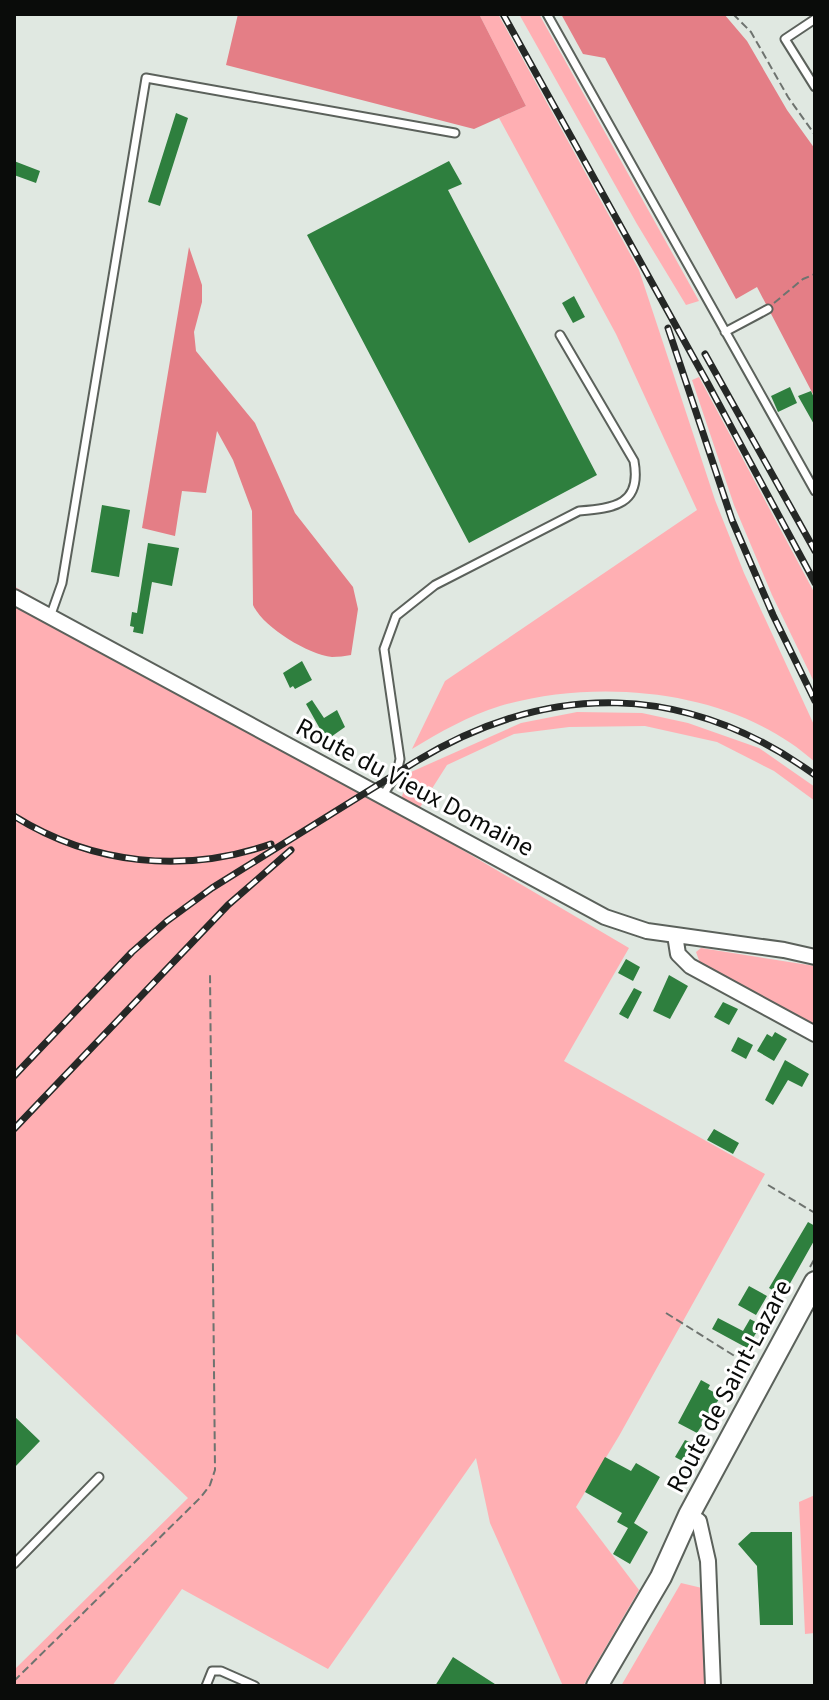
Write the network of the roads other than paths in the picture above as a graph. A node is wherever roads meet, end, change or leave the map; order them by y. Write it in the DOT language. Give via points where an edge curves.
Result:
graph roads {
  1 [pos="547,14"];
  2 [pos="815,19"];
  3 [pos="815,87"];
  4 [pos="455,133"];
  5 [pos="768,309"];
  6 [pos="725,332"];
  7 [pos="560,335"];
  8 [pos="815,491"];
  9 [pos="14,597"];
  10 [pos="50,617"];
  11 [pos="382,797"];
  12 [pos="675,935"];
  13 [pos="815,957"];
  14 [pos="815,1034"];
  15 [pos="815,1282"];
  16 [pos="99,1477"];
  17 [pos="689,1515"];
  18 [pos="14,1564"];
  19 [pos="206,1686"];
  20 [pos="255,1686"];
  21 [pos="597,1686"];
  22 [pos="713,1686"];
  1 -- 6 [label="lane"];
  2 -- 3 [label="lane" via="785,39"];
  4 -- 10 [label="lane" via="146,78 62,583"];
  5 -- 6 [label="lane"];
  6 -- 8 [label="lane"];
  7 -- 11 [label="lane" via="634,461 633,492 620,505 579,511 435,585 396,616 384,649 400,759"];
  9 -- 10 [label="street, Route du Vieux Domaine"];
  10 -- 11 [label="street, Route du Vieux Domaine"];
  11 -- 12 [label="street, Route du Vieux Domaine" via="605,917"];
  12 -- 13 [label="street, Route du Vieux Domaine"];
  12 -- 14 [label="street" via="678,954 690,966"];
  15 -- 17 [label="main road, Route de Saint-Lazare"];
  16 -- 18 [label="lane"];
  17 -- 21 [label="main road, Route de Saint-Lazare" via="661,1577"];
  17 -- 22 [label="street, Route de Saint-Lazare" via="699,1521 708,1561"];
  19 -- 20 [label="lane" via="212,1671 221,1671"];
}
